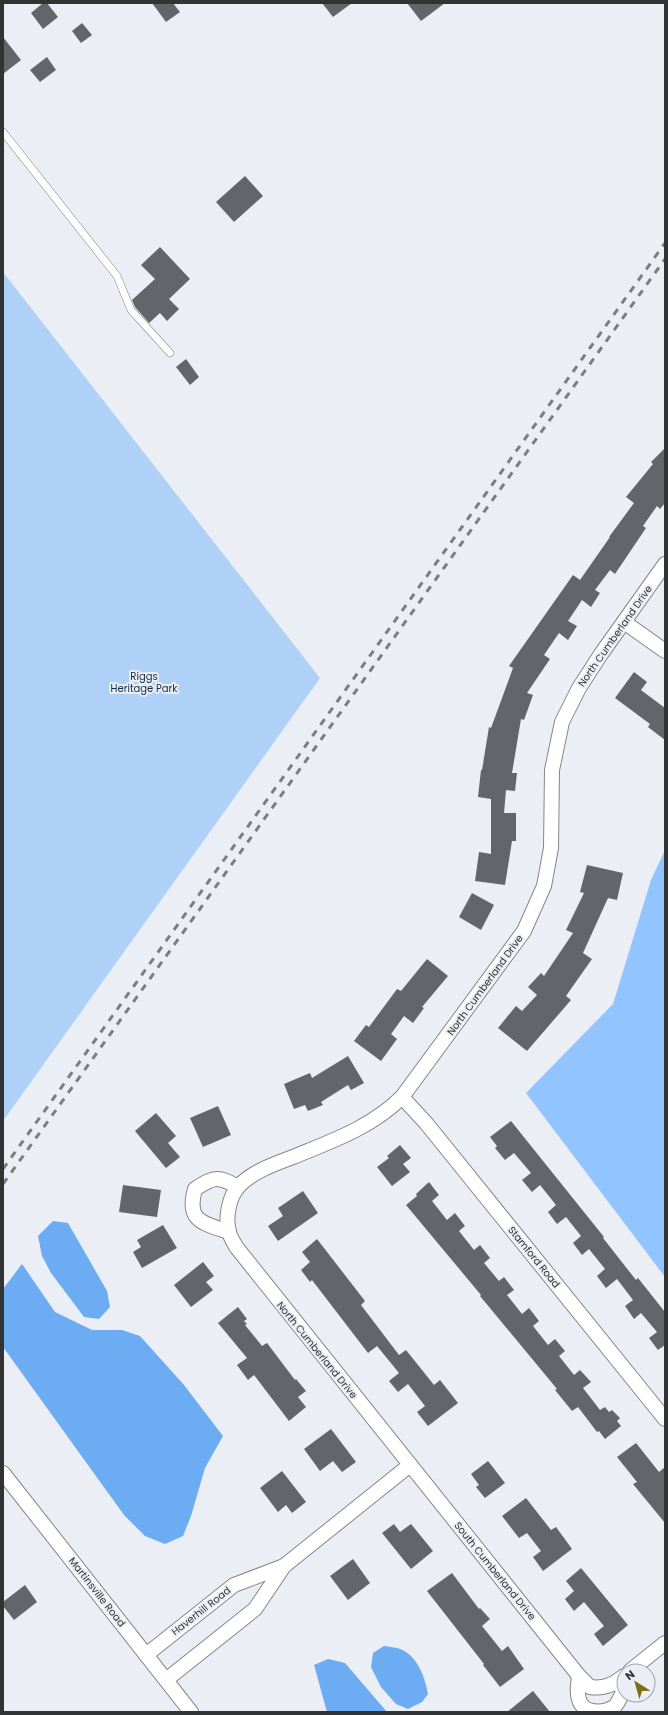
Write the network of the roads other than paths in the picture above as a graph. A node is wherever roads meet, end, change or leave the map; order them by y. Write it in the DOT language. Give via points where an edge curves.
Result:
graph roads {
  1 [pos="3,132"];
  2 [pos="170,353"];
  3 [pos="665,564"];
  4 [pos="624,622"];
  5 [pos="665,652"];
  6 [pos="402,1097"];
  7 [pos="238,1187"];
  8 [pos="229,1232"];
  9 [pos="665,1419"];
  10 [pos="410,1465"];
  11 [pos="3,1473"];
  12 [pos="284,1566"];
  13 [pos="665,1643"];
  14 [pos="146,1655"];
  15 [pos="640,1663"];
  16 [pos="579,1676"];
  17 [pos="166,1680"];
  18 [pos="616,1681"];
  19 [pos="617,1703"];
  20 [pos="190,1712"];
  1 -- 2 [label="lane" via="116,276 130,310"];
  3 -- 4 [label="street, North Cumberland Drive"];
  4 -- 5 [label="street"];
  4 -- 6 [label="street, North Cumberland Drive" via="579,688 562,722 552,770 551,848 544,886 524,931"];
  6 -- 7 [label="street, North Cumberland Drive" via="389,1111 372,1122 273,1165"];
  6 -- 9 [label="street, Stamford Road" via="426,1123"];
  7 -- 8 [label="street, North Cumberland Drive" via="229,1204"];
  7 -- 8 [label="street" via="222,1178 209,1180 195,1189 191,1202 193,1214 205,1224"];
  8 -- 10 [label="street, North Cumberland Drive" via="237,1248"];
  10 -- 12 [label="street, Haverhill Road"];
  10 -- 16 [label="street, South Cumberland Drive"];
  11 -- 14 [label="street, Martinsville Road"];
  12 -- 14 [label="street, Haverhill Road" via="234,1585"];
  12 -- 17 [label="street, Haverhill Road" via="255,1609"];
  13 -- 15 [label="street"];
  14 -- 17 [label="street, Martinsville Road"];
  16 -- 18 [label="street, South Cumberland Drive" via="590,1687 601,1688"];
  16 -- 19 [label="street, South Cumberland Drive" via="577,1689 581,1704 590,1711 602,1712"];
  17 -- 20 [label="street, Martinsville Road"];
}
